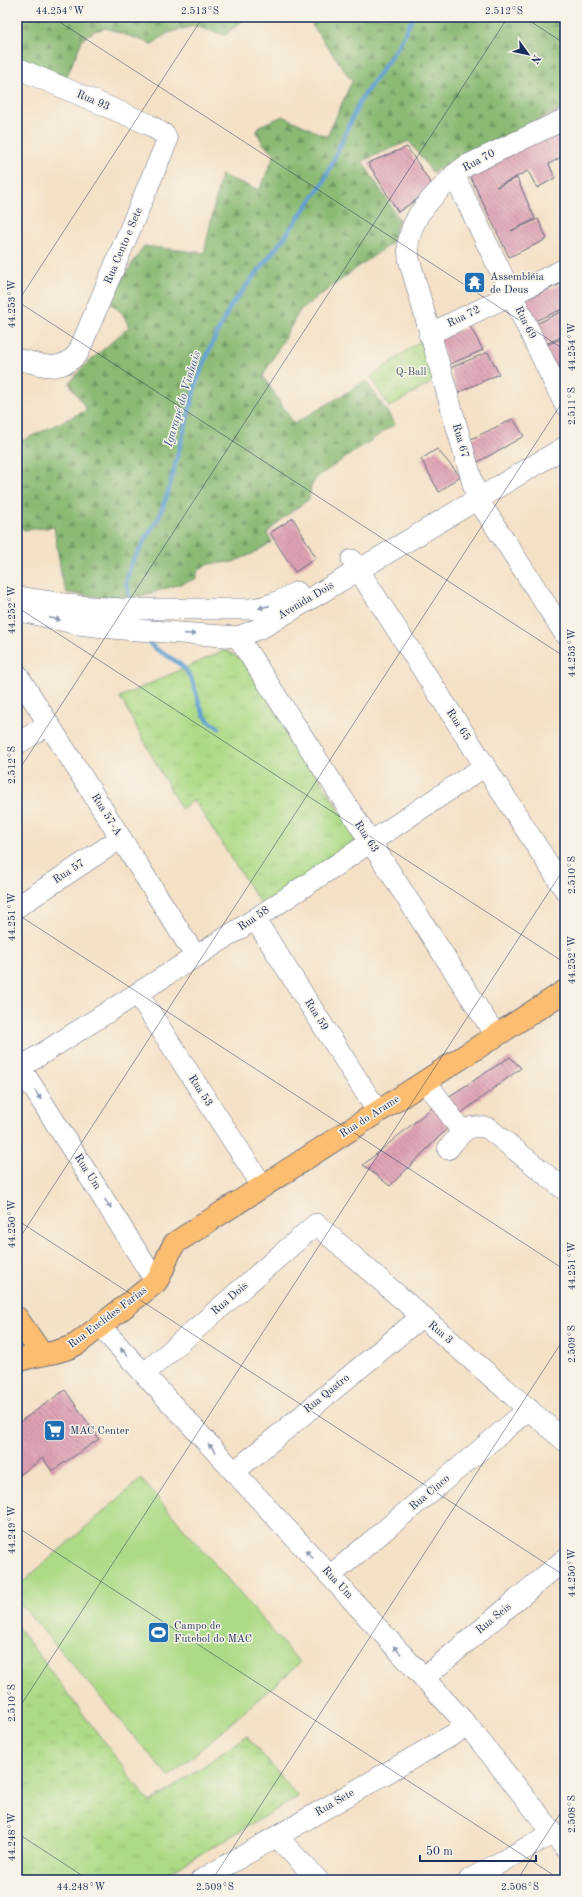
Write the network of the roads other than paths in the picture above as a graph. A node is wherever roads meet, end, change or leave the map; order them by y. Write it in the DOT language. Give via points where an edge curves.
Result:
graph roads {
  1 [pos="17,68"];
  2 [pos="565,119"];
  3 [pos="167,138"];
  4 [pos="454,175"];
  5 [pos="412,228"];
  6 [pos="565,269"];
  7 [pos="511,294"];
  8 [pos="429,334"];
  9 [pos="17,359"];
  10 [pos="565,405"];
  11 [pos="565,435"];
  12 [pos="565,447"];
  13 [pos="475,493"];
  14 [pos="355,565"];
  15 [pos="17,597"];
  16 [pos="17,610"];
  17 [pos="565,634"];
  18 [pos="238,637"];
  19 [pos="17,674"];
  20 [pos="49,724"];
  21 [pos="17,744"];
  22 [pos="485,766"];
  23 [pos="121,838"];
  24 [pos="369,841"];
  25 [pos="565,890"];
  26 [pos="17,906"];
  27 [pos="255,919"];
  28 [pos="196,957"];
  29 [pos="565,991"];
  30 [pos="138,994"];
  31 [pos="496,1036"];
  32 [pos="19,1065"];
  33 [pos="426,1081"];
  34 [pos="378,1112"];
  35 [pos="462,1132"];
  36 [pos="448,1148"];
  37 [pos="263,1187"];
  38 [pos="565,1190"];
  39 [pos="316,1224"];
  40 [pos="175,1243"];
  41 [pos="145,1262"];
  42 [pos="156,1282"];
  43 [pos="421,1317"];
  44 [pos="17,1318"];
  45 [pos="100,1326"];
  46 [pos="41,1353"];
  47 [pos="17,1361"];
  48 [pos="144,1374"];
  49 [pos="529,1409"];
  50 [pos="565,1441"];
  51 [pos="234,1472"];
  52 [pos="565,1559"];
  53 [pos="330,1576"];
  54 [pos="424,1678"];
  55 [pos="468,1726"];
  56 [pos="276,1837"];
  57 [pos="559,1840"];
  58 [pos="201,1880"];
  59 [pos="318,1880"];
  60 [pos="469,1880"];
  1 -- 3 [label="street, Rua 93" via="148,124"];
  2 -- 4 [label="street, Rua 70" via="466,166"];
  3 -- 9 [label="street, Rua Cento e Sete" via="163,154 78,354 68,364 54,367"];
  4 -- 5 [label="street, Rua 70" via="431,199"];
  4 -- 7 [label="street, Rua 69"];
  5 -- 8 [label="street, Rua 67" via="408,243 409,259"];
  6 -- 7 [label="street, Rua 72"];
  7 -- 8 [label="street, Rua 72"];
  7 -- 10 [label="street, Rua 69"];
  8 -- 13 [label="street, Rua 67"];
  11 -- 13 [label="street, Avenida Dois"];
  12 -- 13 [label="street, Avenida Dois"];
  13 -- 14 [label="street, Avenida Dois"];
  13 -- 17 [label="street, Rua 67"];
  14 -- 15 [label="street, Avenida Dois, one-way" via="283,600 249,609 122,609 77,606"];
  14 -- 18 [label="street, Avenida Dois" via="263,627"];
  14 -- 22 [label="street, Rua 65"];
  16 -- 18 [label="street, Avenida Dois, one-way" via="78,624"];
  18 -- 24 [label="street, Rua 63"];
  19 -- 20 [label="street, Rua 57-A"];
  20 -- 21 [label="street"];
  20 -- 23 [label="street, Rua 57-A"];
  22 -- 24 [label="street, Rua 58"];
  22 -- 25 [label="street, Rua 65"];
  23 -- 26 [label="street, Rua 57"];
  23 -- 28 [label="street, Rua 57-A"];
  24 -- 27 [label="street, Rua 58"];
  24 -- 31 [label="street, Rua 63"];
  27 -- 28 [label="street, Rua 58"];
  27 -- 34 [label="street, Rua 59"];
  28 -- 30 [label="street, Rua 58"];
  29 -- 31 [label="main road, Rua do Arame"];
  30 -- 32 [label="street, Rua 58"];
  30 -- 37 [label="street, Rua 53"];
  31 -- 33 [label="main road, Rua do Arame"];
  32 -- 41 [label="street, Rua Um, one-way"];
  33 -- 34 [label="main road, Rua do Arame"];
  33 -- 35 [label="street"];
  34 -- 37 [label="main road, Rua do Arame"];
  35 -- 36 [label="street"];
  35 -- 38 [label="street" via="475,1126 488,1128"];
  37 -- 40 [label="main road, Rua do Arame"];
  39 -- 43 [label="street, Rua 3"];
  39 -- 48 [label="street, Rua Dois"];
  40 -- 41 [label="street"];
  40 -- 42 [label="main road, Rua Euclídes Farias"];
  41 -- 42 [label="street, Rua Um"];
  42 -- 45 [label="main road, Rua Euclídes Farias"];
  43 -- 49 [label="street, Rua 3"];
  43 -- 51 [label="street, Rua Quatro"];
  44 -- 46 [label="main road"];
  45 -- 46 [label="main road, Rua Euclídes Farias" via="63,1351"];
  48 -- 45 [label="street, Rua Um, one-way"];
  46 -- 47 [label="main road, Rua Euclídes Farias"];
  51 -- 48 [label="street, Rua Um, one-way"];
  49 -- 50 [label="street, Rua 3"];
  49 -- 53 [label="street, Rua Cinco"];
  53 -- 51 [label="street, Rua Um, one-way"];
  52 -- 54 [label="street, Rua Seis"];
  54 -- 53 [label="street, Rua Um, one-way"];
  54 -- 55 [label="street, Rua Um"];
  55 -- 56 [label="street, Rua Sete"];
  55 -- 57 [label="street, Rua Um"];
  56 -- 58 [label="street, Rua Sete"];
  56 -- 59 [label="street"];
  57 -- 60 [label="street"];
}
